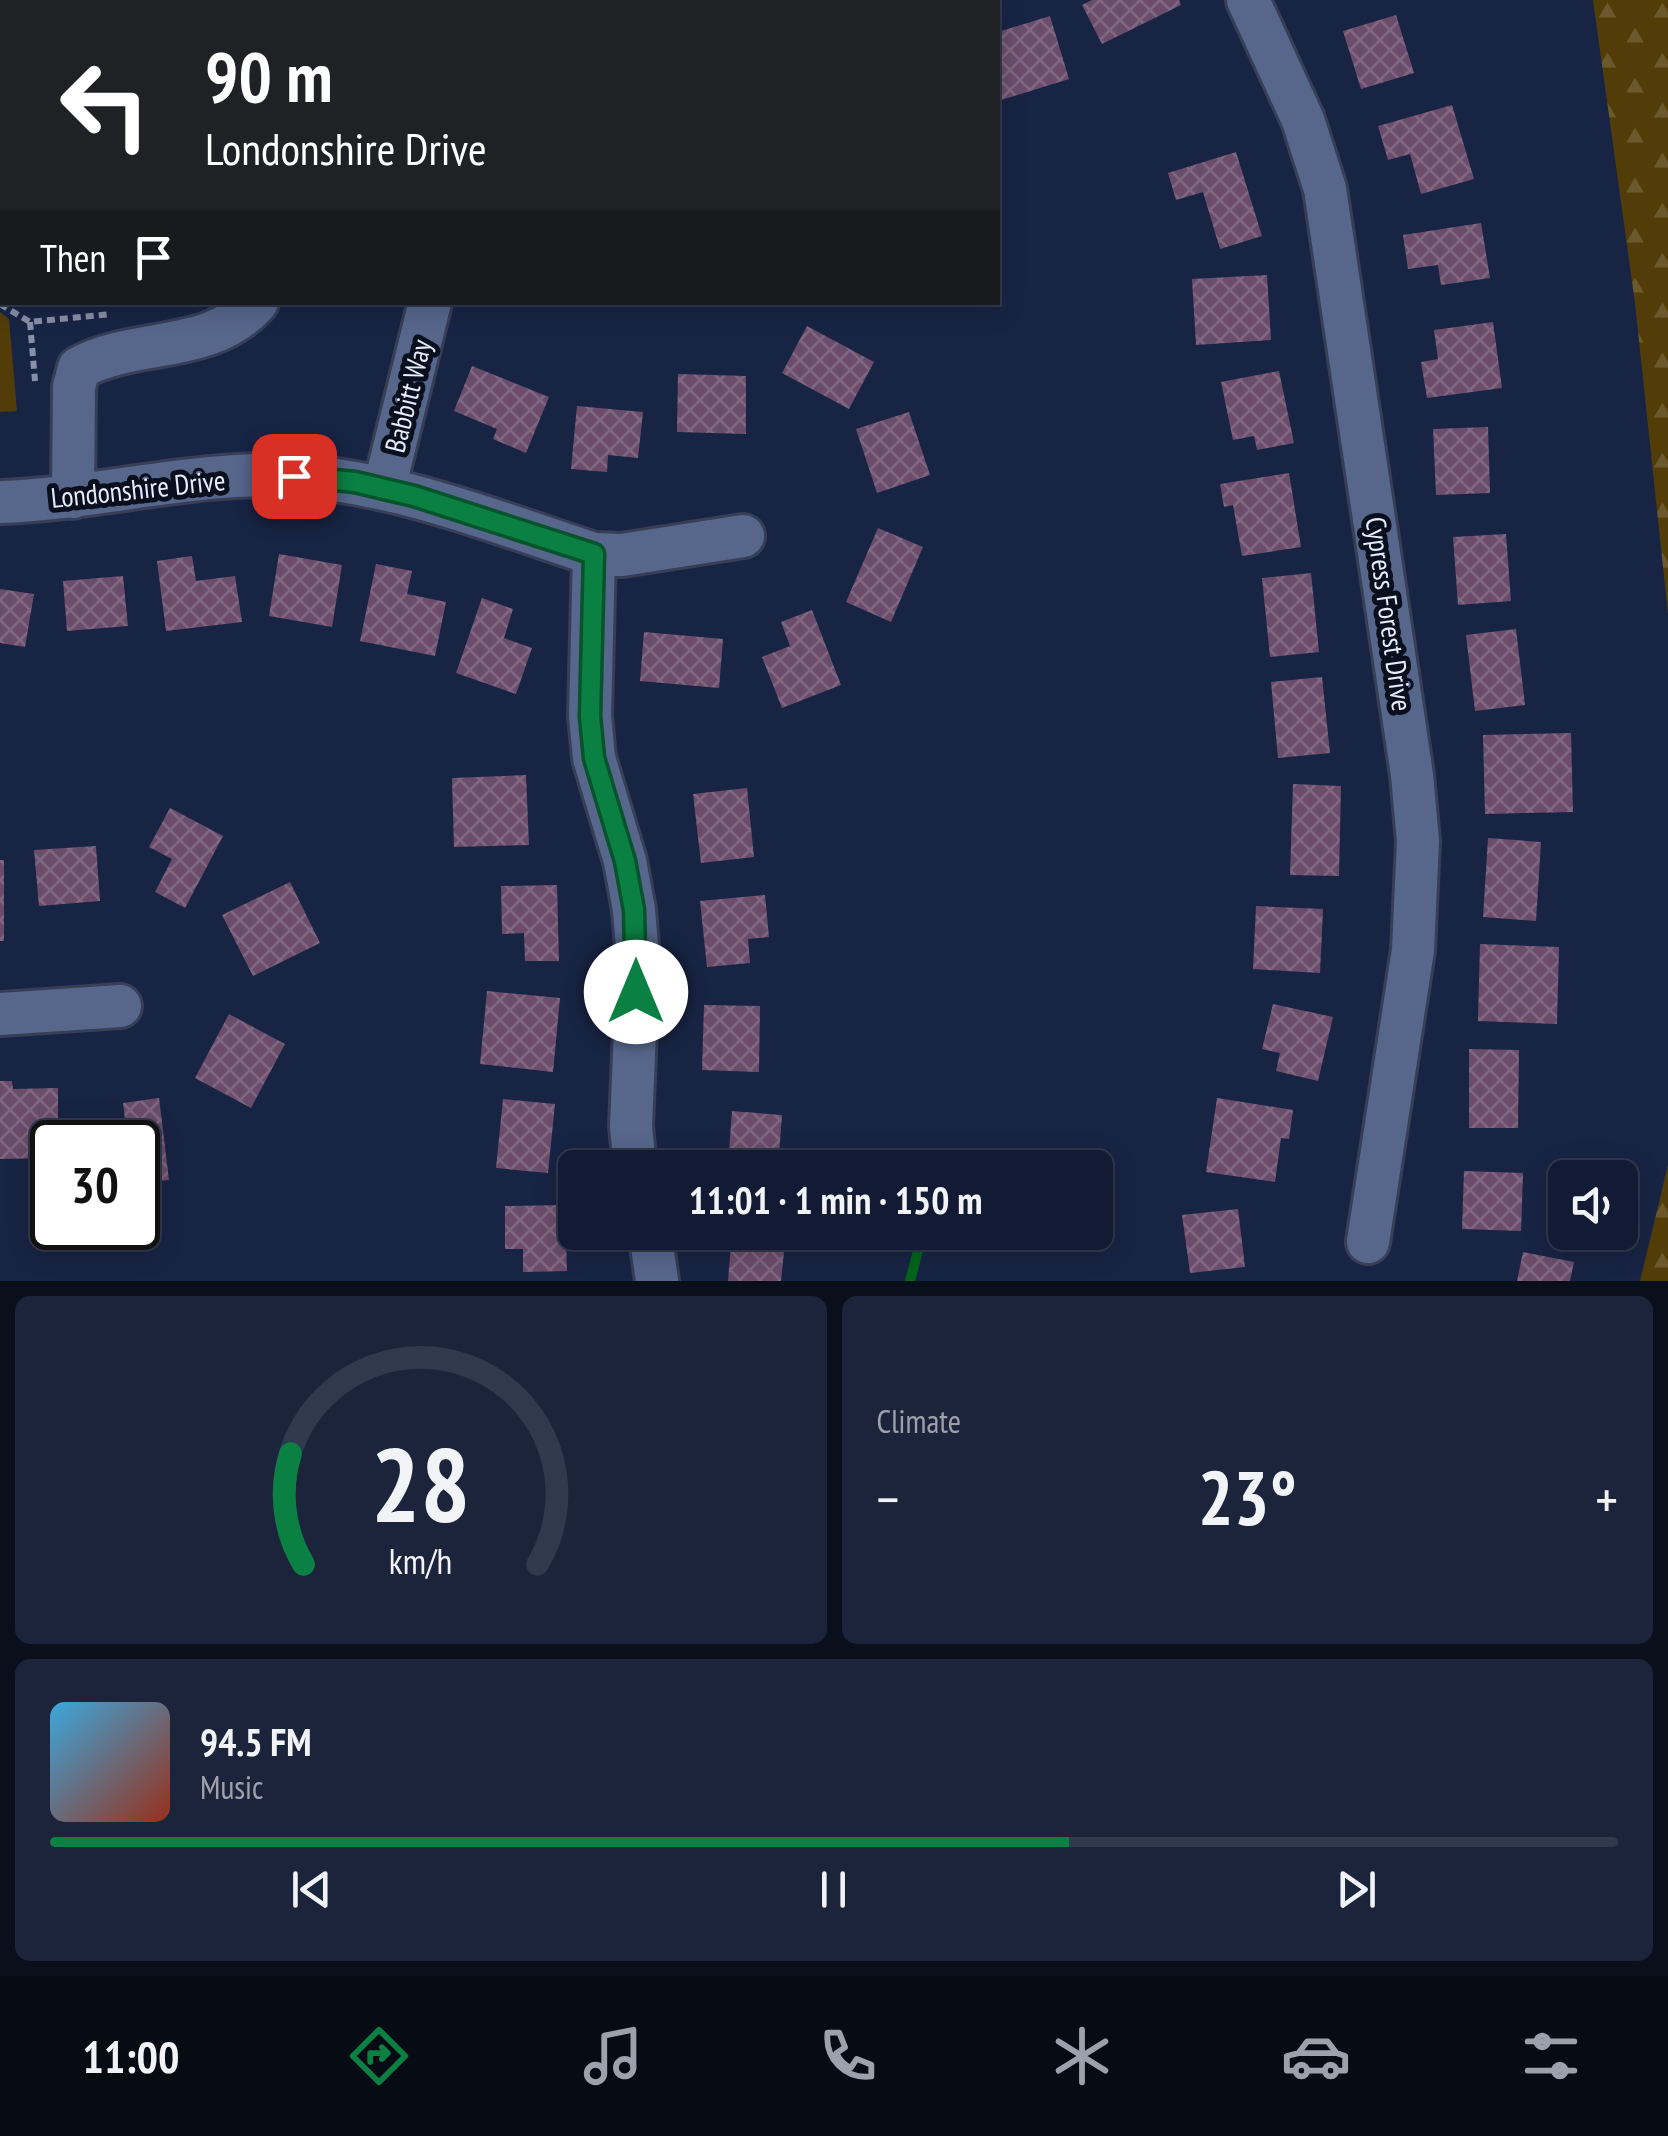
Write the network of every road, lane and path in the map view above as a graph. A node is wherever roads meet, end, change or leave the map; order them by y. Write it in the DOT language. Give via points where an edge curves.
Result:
graph roads {
  1 [pos="1248,0"];
  2 [pos="2,305"];
  3 [pos="254,305"];
  4 [pos="429,305"];
  5 [pos="122,313"];
  6 [pos="384,489"];
  7 [pos="73,497"];
  8 [pos="0,502"];
  9 [pos="743,536"];
  10 [pos="594,554"];
  11 [pos="120,1006"];
  12 [pos="0,1014"];
  13 [pos="633,1150"];
  14 [pos="1368,1242"];
  15 [pos="652,1250"];
  16 [pos="656,1281"];
  1 -- 14 [label="street, Cypress Forest Drive" via="1304,120 1325,189 1412,775 1418,841 1413,950"];
  2 -- 5 [label="path" via="30,322"];
  3 -- 7 [label="street" via="241,320 180,344 100,357 79,368"];
  4 -- 6 [label="street, Babbitt Way"];
  6 -- 7 [label="street, Londonshire Drive" via="294,476"];
  6 -- 10 [label="street, Londonshire Drive"];
  7 -- 8 [label="street, Londonshire Drive"];
  9 -- 10 [label="street, Londonshire Drive"];
  10 -- 13 [label="street" via="594,758 625,861 637,942"];
  11 -- 12 [label="street"];
  15 -- 16 [label="street"];
}
